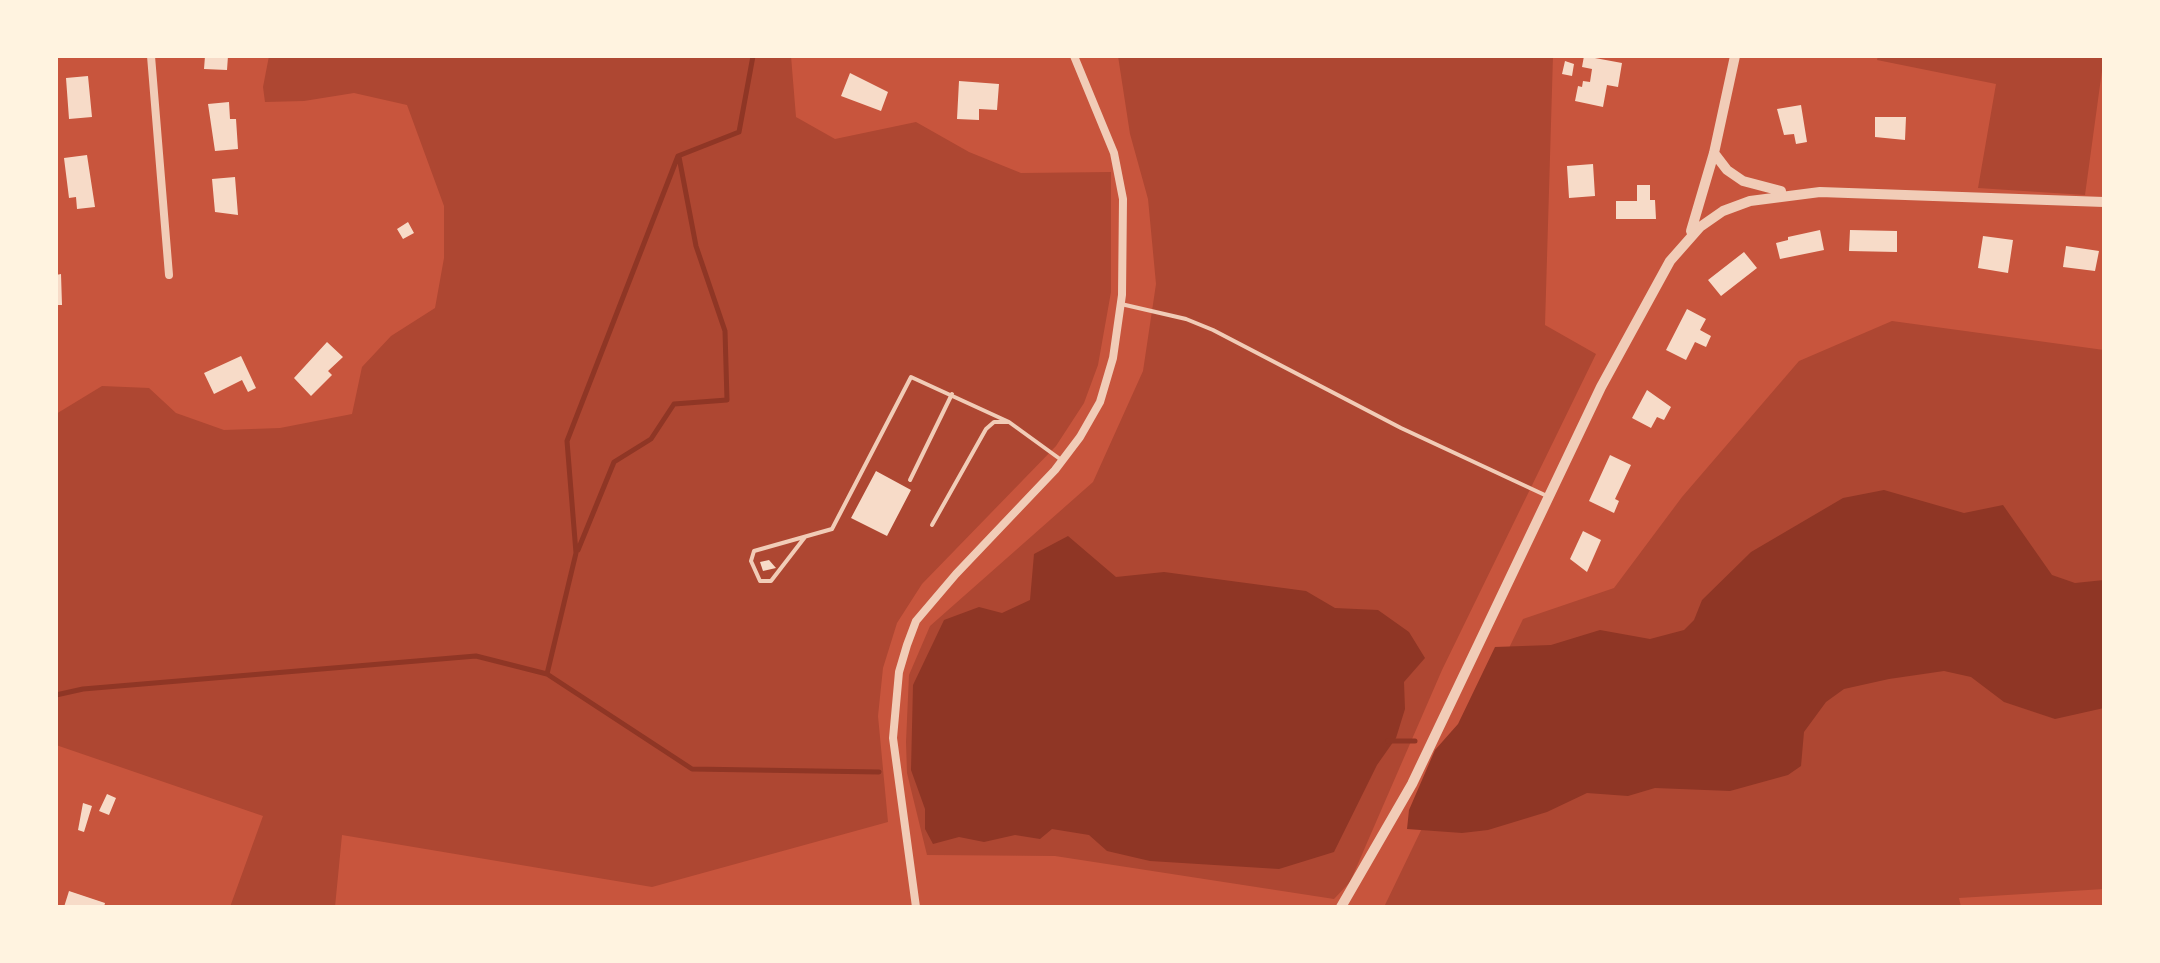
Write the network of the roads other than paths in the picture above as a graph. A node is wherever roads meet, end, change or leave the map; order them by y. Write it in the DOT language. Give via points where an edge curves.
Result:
graph roads {
  1 [pos="151,56"];
  2 [pos="1074,56"];
  3 [pos="1735,56"];
  4 [pos="1714,153"];
  5 [pos="1795,194"];
  6 [pos="2104,202"];
  7 [pos="1686,240"];
  8 [pos="169,275"];
  9 [pos="1121,304"];
  10 [pos="952,394"];
  11 [pos="1009,422"];
  12 [pos="1062,461"];
  13 [pos="910,480"];
  14 [pos="1547,496"];
  15 [pos="932,525"];
  16 [pos="805,537"];
  17 [pos="916,907"];
  18 [pos="1341,907"];
  1 -- 8 [label="street"];
  2 -- 9 [label="street" via="1114,153 1123,199"];
  3 -- 4 [label="street"];
  4 -- 5 [label="street" via="1743,181"];
  4 -- 7 [label="street"];
  5 -- 6 [label="street" via="1860,191"];
  5 -- 7 [label="street" via="1737,205"];
  7 -- 14 [label="street" via="1635,324"];
  9 -- 12 [label="street" via="1100,402"];
  9 -- 14 [label="lane" via="1213,330 1401,428"];
  10 -- 11 [label="lane"];
  10 -- 13 [label="lane"];
  10 -- 16 [label="lane" via="911,377 839,519 832,529"];
  11 -- 12 [label="lane"];
  11 -- 15 [label="lane" via="988,426"];
  12 -- 17 [label="street" via="916,621 907,645 893,738"];
  14 -- 18 [label="street" via="1412,784"];
  16 -- 16 [label="lane" via="754,551 751,561 760,581 771,581"];
}
